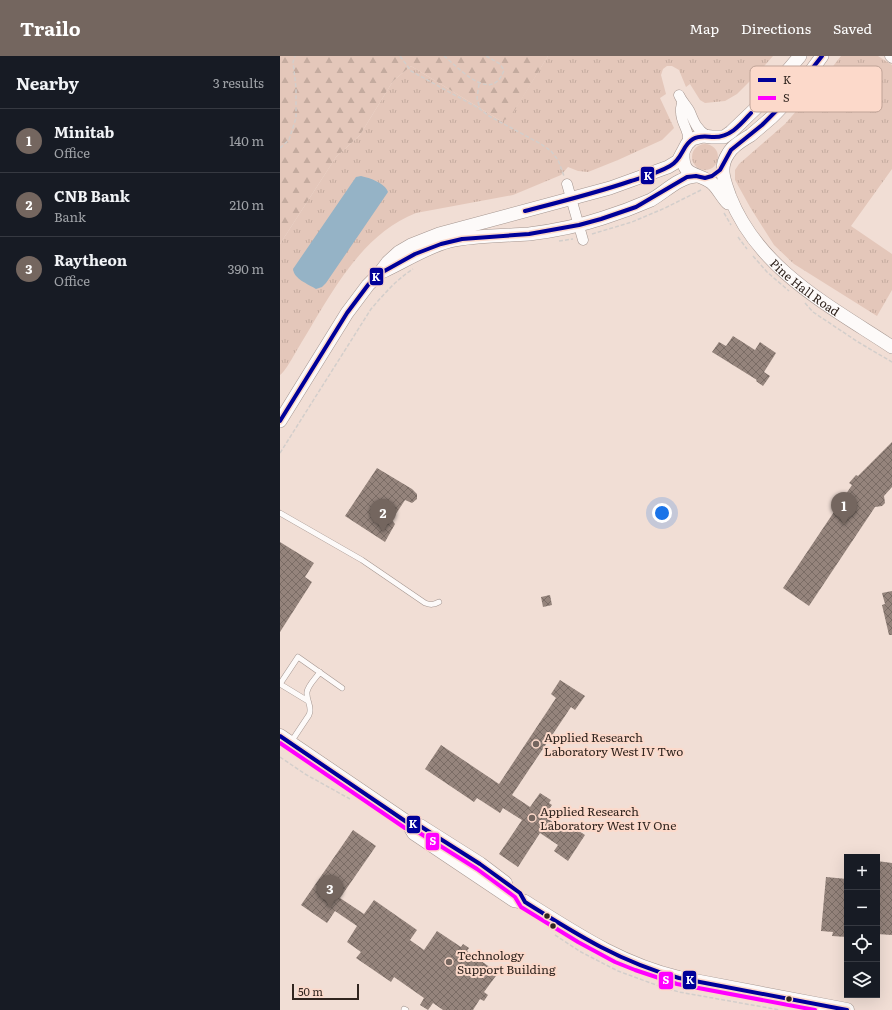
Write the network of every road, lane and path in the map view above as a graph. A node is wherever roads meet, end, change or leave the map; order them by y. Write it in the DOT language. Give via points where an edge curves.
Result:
graph roads {
  1 [pos="295,56"];
  2 [pos="400,56"];
  3 [pos="444,56"];
  4 [pos="486,56"];
  5 [pos="800,56"];
  6 [pos="822,56"];
  7 [pos="792,66"];
  8 [pos="814,66"];
  9 [pos="479,84"];
  10 [pos="480,109"];
  11 [pos="751,112"];
  12 [pos="776,112"];
  13 [pos="710,137"];
  14 [pos="280,148"];
  15 [pos="685,149"];
  16 [pos="724,162"];
  17 [pos="700,181"];
  18 [pos="567,184"];
  19 [pos="571,199"];
  20 [pos="721,208"];
  21 [pos="735,210"];
  22 [pos="732,227"];
  23 [pos="736,233"];
  24 [pos="582,234"];
  25 [pos="559,241"];
  26 [pos="748,250"];
  27 [pos="752,256"];
  28 [pos="414,269"];
  29 [pos="379,274"];
  30 [pos="790,292"];
  31 [pos="804,302"];
  32 [pos="892,347"];
  33 [pos="892,362"];
  34 [pos="280,421"];
  35 [pos="280,453"];
  36 [pos="280,513"];
  37 [pos="439,602"];
  38 [pos="320,672"];
  39 [pos="342,688"];
  40 [pos="308,702"];
  41 [pos="285,740"];
  42 [pos="847,1010"];
  1 -- 14 [label="path" via="296,118 289,140"];
  2 -- 10 [label="path" via="411,71"];
  3 -- 9 [label="path"];
  4 -- 9 [label="path" via="500,64 504,70 501,77 493,83"];
  5 -- 7 [label="street"];
  6 -- 8 [label="street"];
  9 -- 10 [label="path" via="477,98"];
  10 -- 18 [label="path" via="551,151 558,160"];
  11 -- 13 [label="street" via="724,137"];
  12 -- 16 [label="street" via="752,134 734,146"];
  13 -- 15 [label="street" via="696,137"];
  13 -- 15 [label="street, Pine Hall Road" via="697,128 681,99 680,113 688,132"];
  13 -- 16 [label="street, Pine Hall Road" via="722,146"];
  15 -- 17 [label="street, Pine Hall Road" via="682,158 685,167"];
  15 -- 19 [label="street" via="678,161 668,167"];
  16 -- 17 [label="street" via="715,175"];
  16 -- 21 [label="street, Pine Hall Road" via="722,174"];
  17 -- 21 [label="street, Pine Hall Road" via="714,185"];
  17 -- 24 [label="path" via="665,208 632,222"];
  17 -- 24 [label="street" via="687,177 636,207 601,219"];
  18 -- 19 [label="street"];
  19 -- 24 [label="street"];
  19 -- 29 [label="street" via="429,238 399,252"];
  20 -- 22 [label="path"];
  21 -- 32 [label="street, Pine Hall Road" via="760,248 786,275"];
  23 -- 26 [label="path"];
  24 -- 25 [label="path"];
  24 -- 29 [label="street" via="529,234 451,241 431,247"];
  27 -- 30 [label="path"];
  28 -- 35 [label="path" via="386,291 371,309"];
  29 -- 34 [label="street" via="347,313"];
  31 -- 33 [label="path" via="813,312"];
  36 -- 37 [label="lane" via="362,560 425,603 434,605"];
  38 -- 39 [label="lane"];
  38 -- 40 [label="lane" via="308,690"];
  38 -- 40 [label="lane" via="298,657 280,684"];
  40 -- 41 [label="lane" via="310,715"];
  41 -- 42 [label="main road" via="408,823 414,833 514,900 525,902 596,946 658,973"];
}
